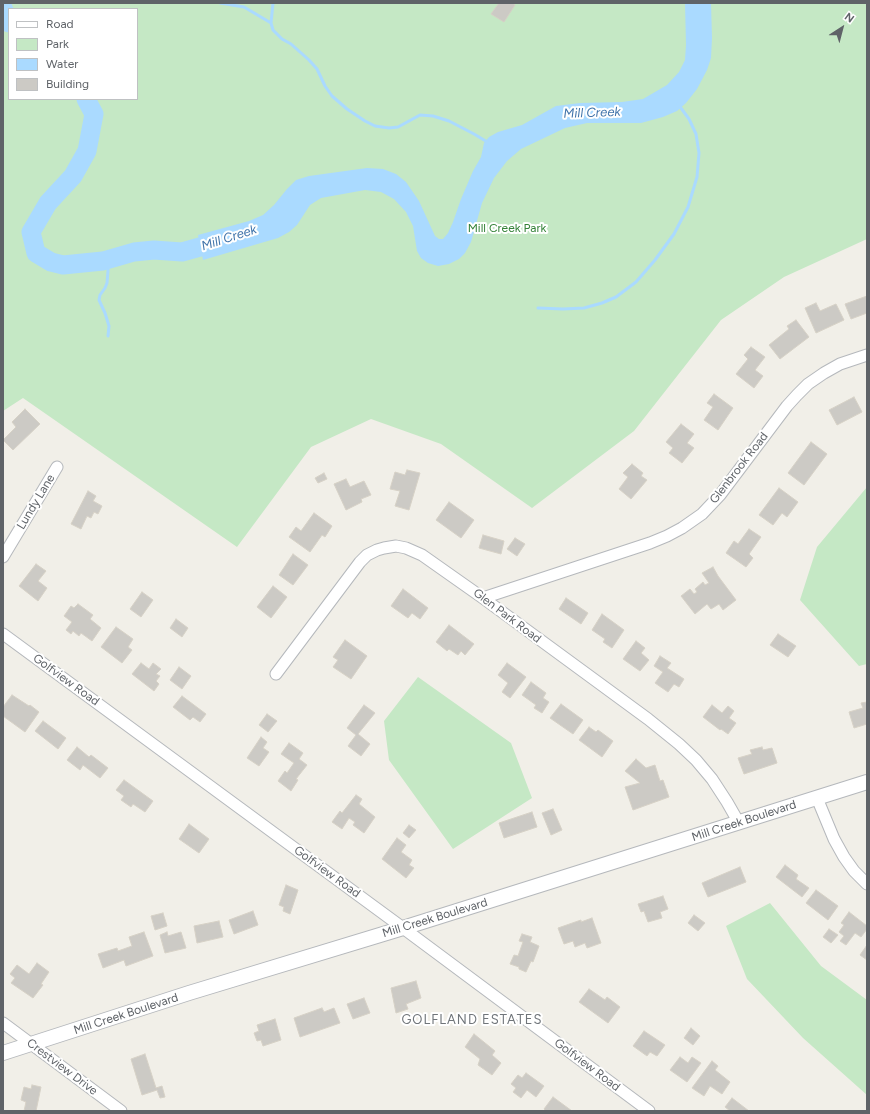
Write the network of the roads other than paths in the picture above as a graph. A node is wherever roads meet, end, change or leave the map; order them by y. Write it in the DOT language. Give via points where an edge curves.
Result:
graph roads {
  1 [pos="867,355"];
  2 [pos="57,467"];
  3 [pos="3,558"];
  4 [pos="483,598"];
  5 [pos="3,634"];
  6 [pos="276,674"];
  7 [pos="867,782"];
  8 [pos="817,798"];
  9 [pos="739,823"];
  10 [pos="867,884"];
  11 [pos="403,928"];
  12 [pos="3,1023"];
  13 [pos="32,1044"];
  14 [pos="3,1053"];
  15 [pos="121,1111"];
  16 [pos="649,1111"];
  1 -- 4 [label="street, Glenbrook Road" via="840,364 808,384 787,406 720,495 702,514 682,528 650,543"];
  2 -- 3 [label="street, Lundy Lane"];
  4 -- 6 [label="street, Glen Park Road" via="413,550 396,546 377,550 360,562"];
  4 -- 9 [label="street, Glen Park Road" via="679,744 712,779"];
  5 -- 11 [label="street, Golfview Road"];
  7 -- 8 [label="street, Mill Creek Boulevard"];
  8 -- 9 [label="street, Mill Creek Boulevard"];
  8 -- 10 [label="street" via="844,857"];
  9 -- 11 [label="street, Mill Creek Boulevard"];
  11 -- 13 [label="street, Mill Creek Boulevard"];
  11 -- 16 [label="street, Golfview Road"];
  12 -- 13 [label="street, Crestview Drive"];
  13 -- 14 [label="street, Mill Creek Boulevard"];
  13 -- 15 [label="street, Crestview Drive"];
}
